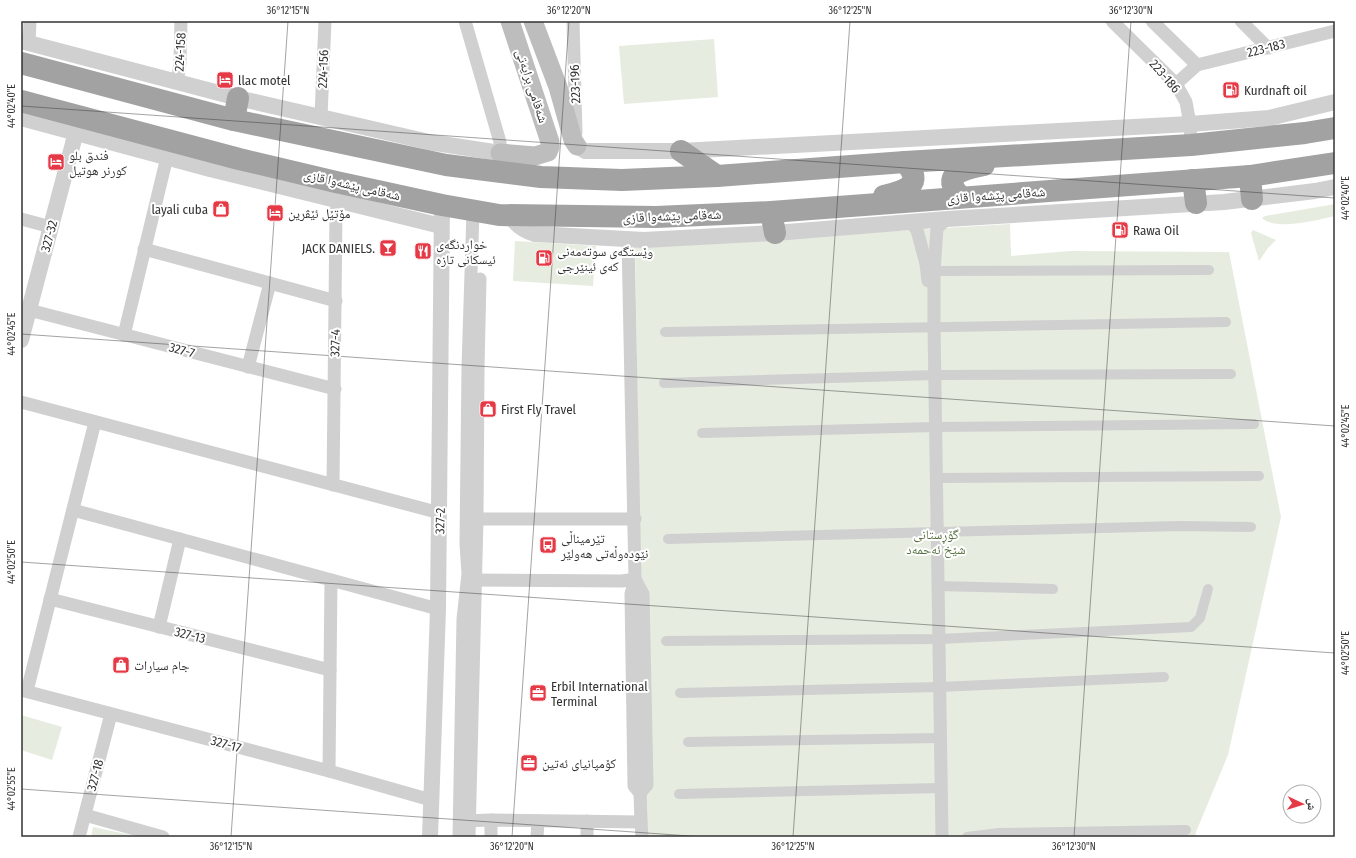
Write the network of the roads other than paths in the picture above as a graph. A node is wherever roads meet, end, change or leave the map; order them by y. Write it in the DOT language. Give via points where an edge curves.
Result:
graph roads {
  1 [pos="30,21"];
  2 [pos="181,21"];
  3 [pos="325,21"];
  4 [pos="465,21"];
  5 [pos="510,21"];
  6 [pos="533,21"];
  7 [pos="573,21"];
  8 [pos="1112,21"];
  9 [pos="1152,21"];
  10 [pos="1241,21"];
  11 [pos="1335,31"];
  12 [pos="1268,48"];
  13 [pos="24,49"];
  14 [pos="1197,65"];
  15 [pos="177,82"];
  16 [pos="1176,84"];
  17 [pos="238,98"];
  18 [pos="21,101"];
  19 [pos="1335,102"];
  20 [pos="21,118"];
  21 [pos="321,118"];
  22 [pos="234,120"];
  23 [pos="1335,128"];
  24 [pos="76,132"];
  25 [pos="1190,134"];
  26 [pos="577,146"];
  27 [pos="681,150"];
  28 [pos="1032,154"];
  29 [pos="167,157"];
  30 [pos="239,159"];
  31 [pos="498,162"];
  32 [pos="905,162"];
  33 [pos="1335,163"];
  34 [pos="210,169"];
  35 [pos="717,176"];
  36 [pos="1250,176"];
  37 [pos="1193,180"];
  38 [pos="1335,188"];
  39 [pos="961,197"];
  40 [pos="1252,199"];
  41 [pos="338,201"];
  42 [pos="1196,203"];
  43 [pos="848,206"];
  44 [pos="477,211"];
  45 [pos="771,212"];
  46 [pos="442,215"];
  47 [pos="509,215"];
  48 [pos="21,219"];
  49 [pos="947,219"];
  50 [pos="911,222"];
  51 [pos="51,227"];
  52 [pos="775,234"];
  53 [pos="628,240"];
  54 [pos="144,250"];
  55 [pos="934,270"];
  56 [pos="1209,270"];
  57 [pos="270,283"];
  58 [pos="336,301"];
  59 [pos="29,310"];
  60 [pos="1226,322"];
  61 [pos="934,326"];
  62 [pos="665,332"];
  63 [pos="124,335"];
  64 [pos="21,340"];
  65 [pos="248,367"];
  66 [pos="1231,374"];
  67 [pos="935,375"];
  68 [pos="664,383"];
  69 [pos="334,389"];
  70 [pos="21,402"];
  71 [pos="95,422"];
  72 [pos="1254,424"];
  73 [pos="936,427"];
  74 [pos="702,433"];
  75 [pos="1259,476"];
  76 [pos="936,478"];
  77 [pos="333,485"];
  78 [pos="73,510"];
  79 [pos="440,513"];
  80 [pos="472,519"];
  81 [pos="635,519"];
  82 [pos="1250,526"];
  83 [pos="937,533"];
  84 [pos="180,539"];
  85 [pos="668,539"];
  86 [pos="635,579"];
  87 [pos="331,580"];
  88 [pos="472,580"];
  89 [pos="938,586"];
  90 [pos="1208,589"];
  91 [pos="1053,590"];
  92 [pos="50,599"];
  93 [pos="438,609"];
  94 [pos="158,627"];
  95 [pos="939,639"];
  96 [pos="666,641"];
  97 [pos="330,670"];
  98 [pos="1164,677"];
  99 [pos="940,687"];
  100 [pos="24,690"];
  101 [pos="680,693"];
  102 [pos="111,714"];
  103 [pos="940,738"];
  104 [pos="688,742"];
  105 [pos="329,771"];
  106 [pos="941,788"];
  107 [pos="679,794"];
  108 [pos="431,800"];
  109 [pos="85,815"];
  110 [pos="491,820"];
  111 [pos="538,821"];
  112 [pos="464,822"];
  113 [pos="588,822"];
  114 [pos="641,822"];
  115 [pos="1186,830"];
  116 [pos="1069,834"];
  117 [pos="999,835"];
  118 [pos="79,837"];
  119 [pos="162,837"];
  120 [pos="430,837"];
  121 [pos="459,837"];
  122 [pos="470,837"];
  123 [pos="491,837"];
  124 [pos="537,837"];
  125 [pos="587,837"];
  126 [pos="642,837"];
  127 [pos="942,837"];
  128 [pos="967,837"];
  1 -- 13 [label="street"];
  2 -- 15 [label="street, 224-158"];
  3 -- 21 [label="street, 224-156"];
  4 -- 31 [label="street" via="500,142"];
  5 -- 31 [label="main road, شەقامی برایەتی" via="550,147 548,152 535,156"];
  6 -- 26 [label="main road, شەقامی برایەتی"];
  7 -- 26 [label="street, 223-196"];
  8 -- 16 [label="street, 223-186"];
  9 -- 14 [label="street"];
  10 -- 12 [label="street"];
  11 -- 12 [label="street, 223-183"];
  12 -- 14 [label="street, 223-183"];
  13 -- 15 [label="street"];
  13 -- 22 [label="highway"];
  14 -- 16 [label="street"];
  15 -- 17 [label="street"];
  16 -- 25 [label="street, 223-186" via="1186,102"];
  17 -- 21 [label="street"];
  17 -- 22 [label="highway"];
  18 -- 30 [label="highway, شەقامی پێشەوا قازی"];
  19 -- 25 [label="street" via="1269,118 1207,122"];
  20 -- 24 [label="street"];
  21 -- 31 [label="street" via="429,142"];
  22 -- 31 [label="highway" via="446,165"];
  23 -- 25 [label="highway" via="1305,133"];
  24 -- 29 [label="street"];
  24 -- 51 [label="street, 327-32"];
  25 -- 27 [label="street"];
  25 -- 28 [label="highway"];
  26 -- 27 [label="street" via="585,151"];
  27 -- 35 [label="highway"];
  28 -- 32 [label="highway"];
  28 -- 39 [label="highway" via="966,169 955,174 952,186"];
  29 -- 34 [label="street"];
  29 -- 54 [label="street"];
  30 -- 34 [label="highway"];
  30 -- 46 [label="highway, شەقامی پێشەوا قازی" via="336,182"];
  31 -- 35 [label="highway" via="541,177 622,180"];
  32 -- 35 [label="highway"];
  32 -- 43 [label="highway" via="913,174 914,181 911,186 903,192"];
  33 -- 36 [label="highway, شەقامی پێشەوا قازی"];
  34 -- 41 [label="street"];
  36 -- 37 [label="highway, شەقامی پێشەوا قازی"];
  36 -- 40 [label="highway"];
  37 -- 39 [label="highway, شەقامی پێشەوا قازی"];
  37 -- 42 [label="highway"];
  38 -- 40 [label="street"];
  39 -- 43 [label="highway, شەقامی پێشەوا قازی"];
  40 -- 42 [label="street"];
  41 -- 46 [label="street"];
  41 -- 58 [label="street, 327-4"];
  42 -- 49 [label="street"];
  43 -- 45 [label="highway, شەقامی پێشەوا قازی"];
  44 -- 46 [label="highway, شەقامی پێشەوا قازی"];
  44 -- 47 [label="highway, شەقامی پێشەوا قازی"];
  44 -- 80 [label="street" via="468,367"];
  45 -- 47 [label="highway, شەقامی پێشەوا قازی" via="656,217"];
  45 -- 52 [label="highway"];
  46 -- 79 [label="street, 327-2"];
  47 -- 53 [label="street" via="521,228 536,234"];
  48 -- 51 [label="street"];
  49 -- 50 [label="street"];
  49 -- 55 [label="street" via="937,228"];
  50 -- 52 [label="street"];
  50 -- 61 [label="street" via="917,230 926,264"];
  51 -- 59 [label="street, 327-32"];
  52 -- 53 [label="street"];
  53 -- 81 [label="street"];
  54 -- 57 [label="street"];
  54 -- 63 [label="street"];
  55 -- 56 [label="street"];
  55 -- 61 [label="street"];
  57 -- 58 [label="street"];
  57 -- 65 [label="street"];
  58 -- 69 [label="street, 327-4"];
  59 -- 63 [label="street, 327-7"];
  59 -- 64 [label="street, 327-32"];
  60 -- 61 [label="street"];
  61 -- 62 [label="street"];
  61 -- 67 [label="street"];
  63 -- 65 [label="street, 327-7"];
  65 -- 69 [label="street, 327-7"];
  66 -- 67 [label="street"];
  67 -- 68 [label="street"];
  67 -- 73 [label="street"];
  69 -- 77 [label="street, 327-4"];
  70 -- 71 [label="street"];
  71 -- 77 [label="street"];
  71 -- 78 [label="street"];
  72 -- 73 [label="street"];
  73 -- 74 [label="street"];
  73 -- 76 [label="street"];
  75 -- 76 [label="street"];
  76 -- 83 [label="street"];
  77 -- 79 [label="street"];
  78 -- 84 [label="street"];
  78 -- 92 [label="street"];
  79 -- 93 [label="street, 327-2"];
  80 -- 81 [label="street"];
  80 -- 88 [label="street"];
  81 -- 86 [label="street"];
  82 -- 83 [label="street"];
  83 -- 85 [label="street"];
  83 -- 89 [label="street"];
  84 -- 87 [label="street"];
  84 -- 94 [label="street"];
  86 -- 88 [label="street"];
  86 -- 114 [label="street" via="643,594 647,785 640,792"];
  87 -- 93 [label="street"];
  87 -- 97 [label="street"];
  88 -- 112 [label="street"];
  89 -- 91 [label="street"];
  89 -- 95 [label="street"];
  90 -- 95 [label="street" via="1200,618 1191,627"];
  92 -- 94 [label="street, 327-13"];
  92 -- 100 [label="street"];
  93 -- 108 [label="street, 327-2"];
  94 -- 97 [label="street, 327-13"];
  95 -- 96 [label="street"];
  95 -- 99 [label="street"];
  97 -- 105 [label="street"];
  98 -- 99 [label="street"];
  99 -- 101 [label="street"];
  99 -- 103 [label="street"];
  100 -- 102 [label="street, 327-17"];
  102 -- 105 [label="street, 327-17"];
  102 -- 109 [label="street, 327-18"];
  103 -- 104 [label="street"];
  103 -- 106 [label="street"];
  105 -- 108 [label="street, 327-17"];
  106 -- 107 [label="street"];
  106 -- 127 [label="street"];
  108 -- 120 [label="street, 327-2"];
  109 -- 118 [label="street, 327-18"];
  109 -- 119 [label="street"];
  110 -- 111 [label="street"];
  110 -- 112 [label="street"];
  110 -- 123 [label="street"];
  111 -- 113 [label="street"];
  111 -- 124 [label="street"];
  112 -- 121 [label="street"];
  112 -- 122 [label="street"];
  113 -- 114 [label="street"];
  113 -- 125 [label="street"];
  114 -- 126 [label="street"];
  115 -- 116 [label="street"];
  116 -- 117 [label="street"];
  117 -- 128 [label="street"];
}
